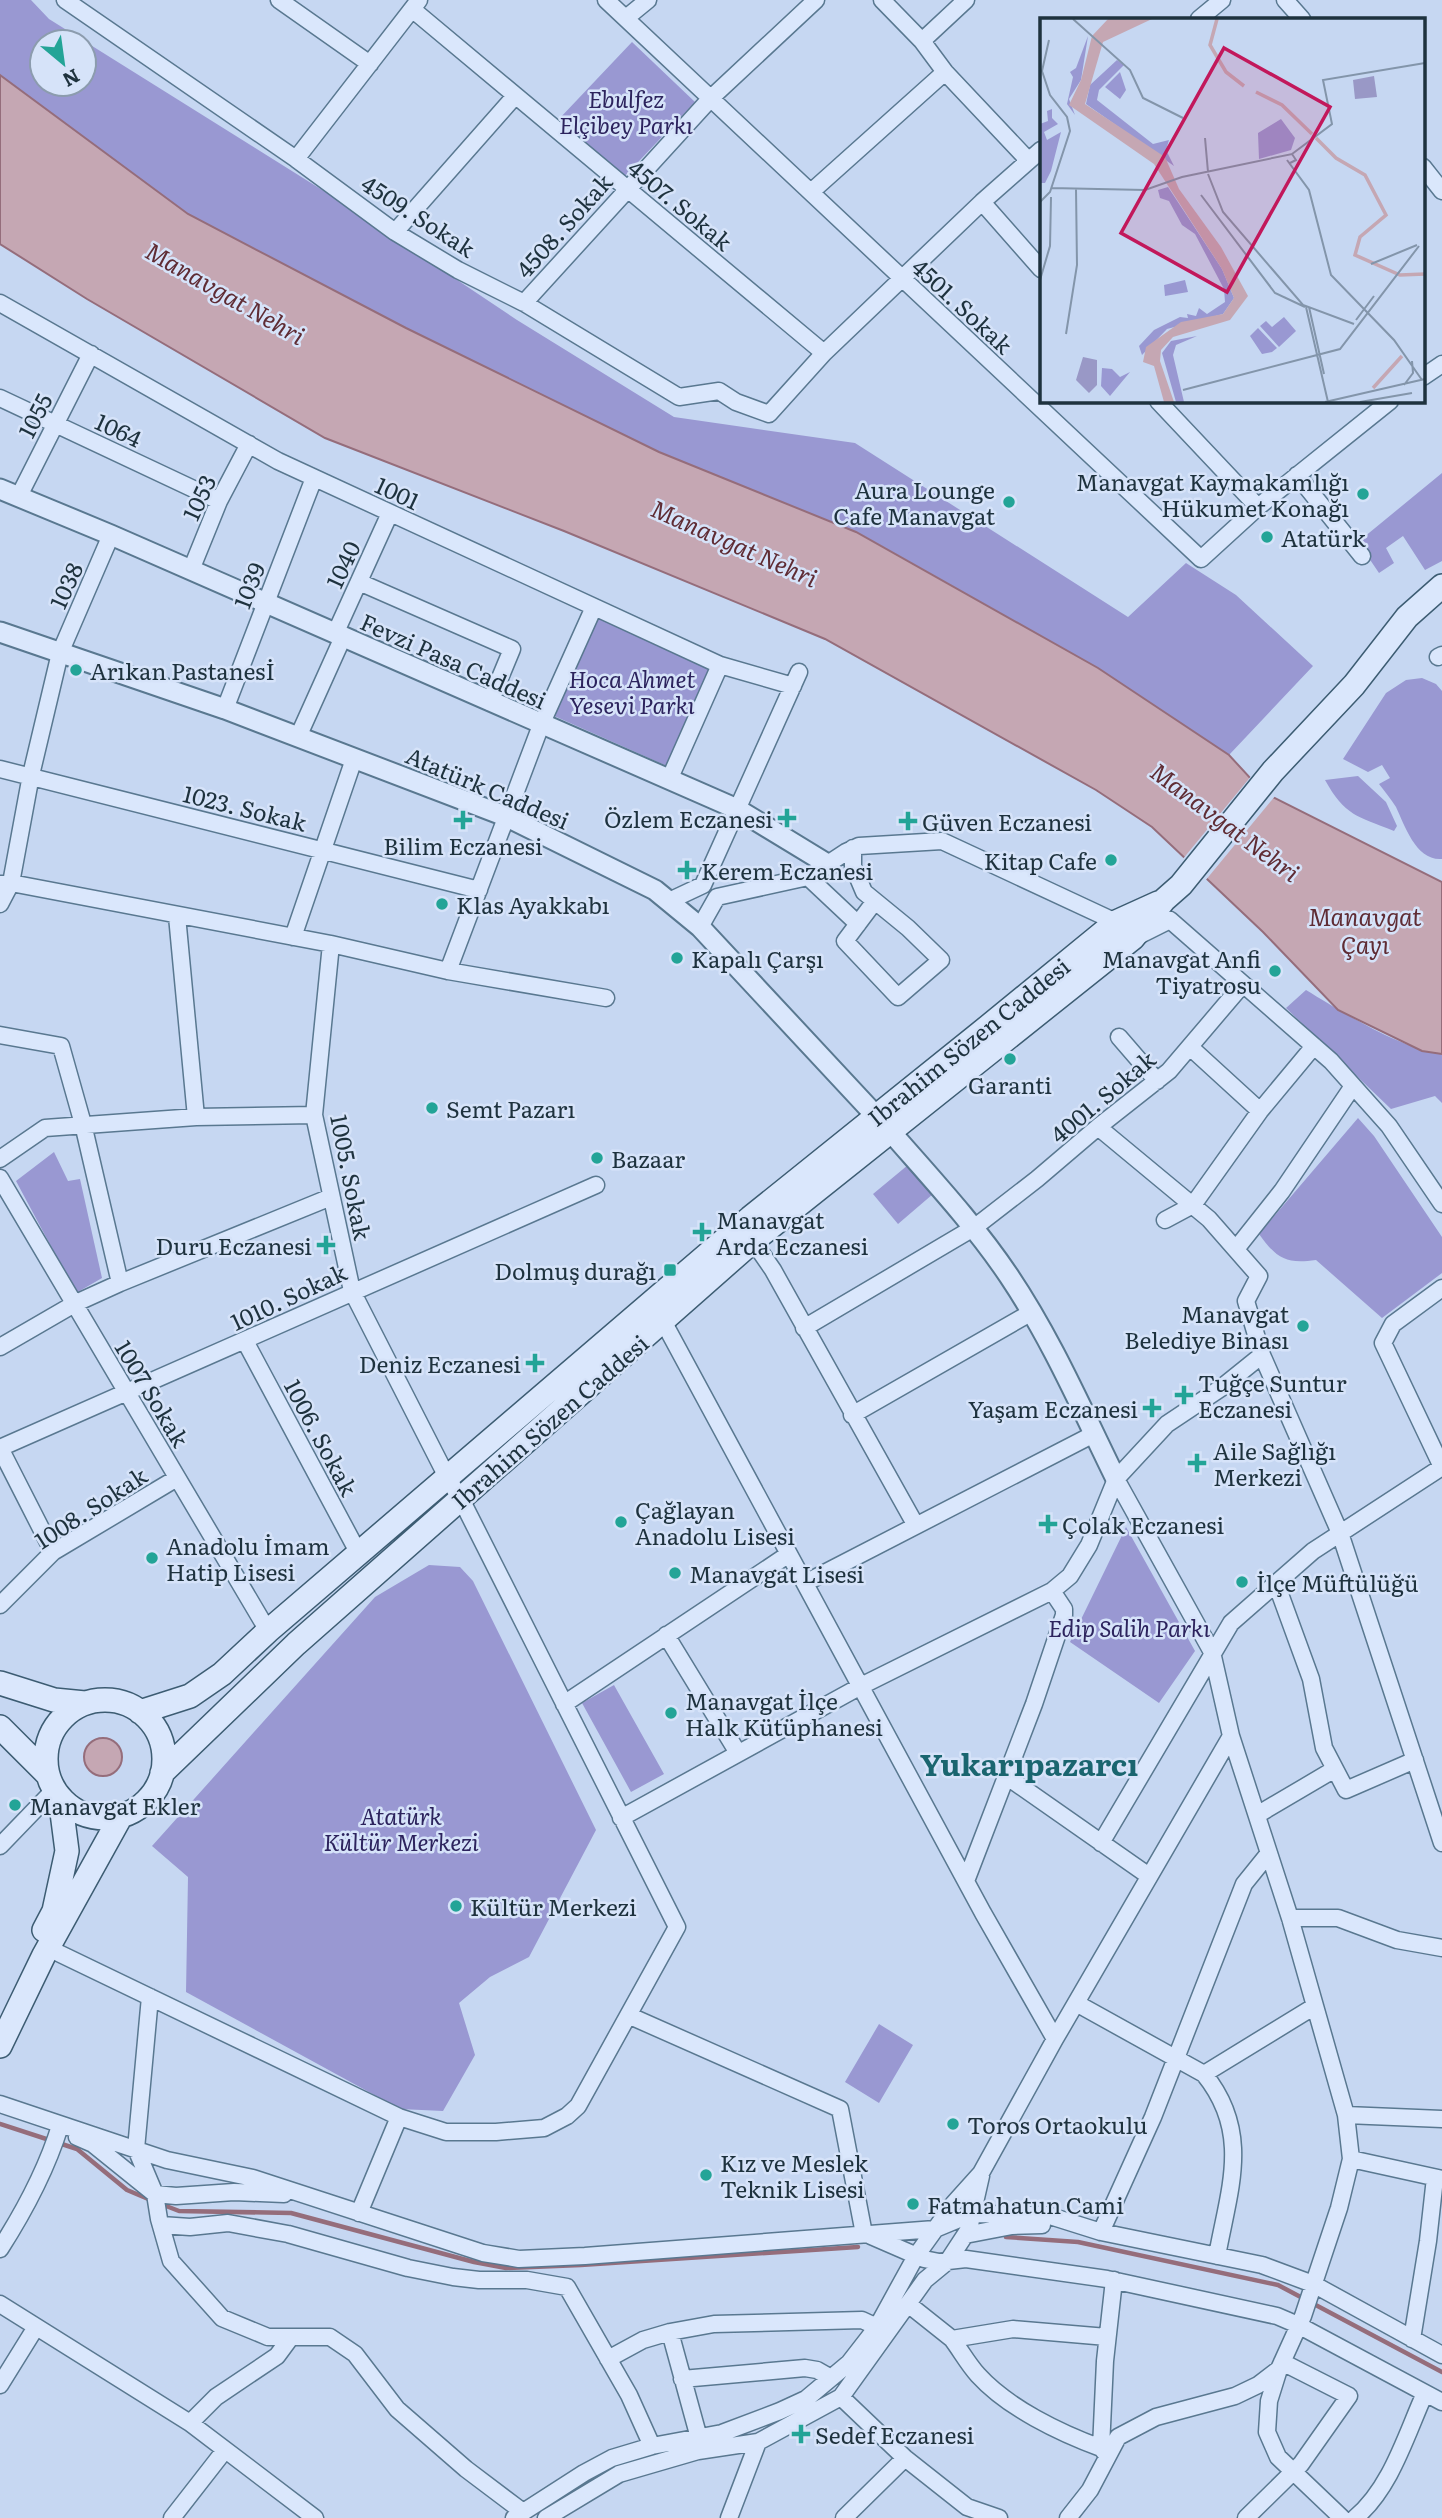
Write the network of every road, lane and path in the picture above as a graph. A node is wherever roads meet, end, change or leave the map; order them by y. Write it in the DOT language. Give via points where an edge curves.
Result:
graph roads {
  1 [pos="65,0"];
  2 [pos="279,0"];
  3 [pos="606,0"];
  4 [pos="648,0"];
  5 [pos="816,0"];
  6 [pos="882,0"];
  7 [pos="966,0"];
  8 [pos="1222,0"];
  9 [pos="1285,0"];
  10 [pos="416,5"];
  11 [pos="626,18"];
  12 [pos="1200,18"];
  13 [pos="1301,18"];
  14 [pos="922,41"];
  15 [pos="370,64"];
  16 [pos="944,72"];
  17 [pos="515,96"];
  18 [pos="711,97"];
  19 [pos="1040,151"];
  20 [pos="296,159"];
  21 [pos="1028,160"];
  22 [pos="1426,176"];
  23 [pos="626,188"];
  24 [pos="1442,191"];
  25 [pos="811,192"];
  26 [pos="982,202"];
  27 [pos="395,232"];
  28 [pos="1040,268"];
  29 [pos="902,278"];
  30 [pos="0,303"];
  31 [pos="524,303"];
  32 [pos="824,353"];
  33 [pos="91,354"];
  34 [pos="1442,364"];
  35 [pos="1424,376"];
  36 [pos="0,398"];
  37 [pos="1161,402"];
  38 [pos="1389,402"];
  39 [pos="55,424"];
  40 [pos="249,444"];
  41 [pos="1297,475"];
  42 [pos="314,478"];
  43 [pos="0,489"];
  44 [pos="19,496"];
  45 [pos="219,501"];
  46 [pos="1258,507"];
  47 [pos="390,513"];
  48 [pos="111,535"];
  49 [pos="1362,556"];
  50 [pos="191,570"];
  51 [pos="1442,573"];
  52 [pos="359,582"];
  53 [pos="1442,586"];
  54 [pos="265,603"];
  55 [pos="594,607"];
  56 [pos="0,632"];
  57 [pos="339,636"];
  58 [pos="60,653"];
  59 [pos="720,665"];
  60 [pos="490,702"];
  61 [pos="225,709"];
  62 [pos="541,724"];
  63 [pos="1311,731"];
  64 [pos="298,737"];
  65 [pos="354,759"];
  66 [pos="0,769"];
  67 [pos="31,775"];
  68 [pos="670,780"];
  69 [pos="737,809"];
  70 [pos="505,816"];
  71 [pos="853,848"];
  72 [pos="322,850"];
  73 [pos="829,865"];
  74 [pos="808,877"];
  75 [pos="6,884"];
  76 [pos="479,890"];
  77 [pos="1172,892"];
  78 [pos="669,901"];
  79 [pos="875,901"];
  80 [pos="0,904"];
  81 [pos="177,916"];
  82 [pos="1116,922"];
  83 [pos="858,924"];
  84 [pos="700,927"];
  85 [pos="293,937"];
  86 [pos="1133,938"];
  87 [pos="331,944"];
  88 [pos="448,971"];
  89 [pos="1243,984"];
  90 [pos="606,998"];
  91 [pos="0,1035"];
  92 [pos="1119,1037"];
  93 [pos="1314,1046"];
  94 [pos="1190,1047"];
  95 [pos="1157,1081"];
  96 [pos="1353,1086"];
  97 [pos="1260,1111"];
  98 [pos="314,1115"];
  99 [pos="196,1117"];
  100 [pos="83,1124"];
  101 [pos="883,1124"];
  102 [pos="1098,1127"];
  103 [pos="0,1159"];
  104 [pos="0,1178"];
  105 [pos="596,1185"];
  106 [pos="331,1197"];
  107 [pos="1442,1204"];
  108 [pos="1193,1205"];
  109 [pos="1165,1220"];
  110 [pos="975,1227"];
  111 [pos="753,1241"];
  112 [pos="1236,1249"];
  113 [pos="120,1283"];
  114 [pos="1442,1289"];
  115 [pos="352,1291"];
  116 [pos="75,1304"];
  117 [pos="1032,1312"];
  118 [pos="663,1321"];
  119 [pos="804,1328"];
  120 [pos="245,1341"];
  121 [pos="1,1344"];
  122 [pos="1262,1355"];
  123 [pos="125,1392"];
  124 [pos="852,1415"];
  125 [pos="1094,1434"];
  126 [pos="0,1448"];
  127 [pos="177,1478"];
  128 [pos="448,1479"];
  129 [pos="1116,1479"];
  130 [pos="461,1499"];
  131 [pos="1135,1513"];
  132 [pos="1101,1516"];
  133 [pos="915,1524"];
  134 [pos="1340,1534"];
  135 [pos="53,1552"];
  136 [pos="359,1554"];
  137 [pos="789,1554"];
  138 [pos="805,1583"];
  139 [pos="1276,1583"];
  140 [pos="1052,1591"];
  141 [pos="0,1605"];
  142 [pos="268,1631"];
  143 [pos="666,1635"];
  144 [pos="1212,1652"];
  145 [pos="0,1683"];
  146 [pos="861,1686"];
  147 [pos="85,1703"];
  148 [pos="564,1704"];
  149 [pos="140,1712"];
  150 [pos="0,1727"];
  151 [pos="1231,1736"];
  152 [pos="738,1753"];
  153 [pos="1415,1760"];
  154 [pos="1335,1769"];
  155 [pos="162,1773"];
  156 [pos="1006,1776"];
  157 [pos="54,1787"];
  158 [pos="1257,1815"];
  159 [pos="121,1816"];
  160 [pos="621,1818"];
  161 [pos="1101,1843"];
  162 [pos="1442,1843"];
  163 [pos="0,1846"];
  164 [pos="1269,1853"];
  165 [pos="1149,1877"];
  166 [pos="966,1881"];
  167 [pos="1290,1918"];
  168 [pos="48,1948"];
  169 [pos="1442,1948"];
  170 [pos="150,1997"];
  171 [pos="1076,2003"];
  172 [pos="1315,2006"];
  173 [pos="0,2015"];
  174 [pos="630,2016"];
  175 [pos="1055,2039"];
  176 [pos="0,2046"];
  177 [pos="1175,2057"];
  178 [pos="1204,2074"];
  179 [pos="0,2104"];
  180 [pos="1346,2115"];
  181 [pos="399,2117"];
  182 [pos="1442,2119"];
  183 [pos="62,2127"];
  184 [pos="135,2149"];
  185 [pos="1351,2159"];
  186 [pos="981,2173"];
  187 [pos="1438,2178"];
  188 [pos="155,2195"];
  189 [pos="304,2195"];
  190 [pos="359,2213"];
  191 [pos="971,2214"];
  192 [pos="160,2222"];
  193 [pos="1075,2224"];
  194 [pos="935,2229"];
  195 [pos="1101,2232"];
  196 [pos="865,2234"];
  197 [pos="965,2235"];
  198 [pos="0,2249"];
  199 [pos="916,2256"];
  200 [pos="1217,2256"];
  201 [pos="947,2261"];
  202 [pos="1114,2280"];
  203 [pos="1311,2290"];
  204 [pos="0,2304"];
  205 [pos="908,2304"];
  206 [pos="1300,2320"];
  207 [pos="36,2326"];
  208 [pos="877,2328"];
  209 [pos="670,2332"];
  210 [pos="291,2337"];
  211 [pos="1108,2337"];
  212 [pos="952,2339"];
  213 [pos="1412,2339"];
  214 [pos="1442,2355"];
  215 [pos="608,2359"];
  216 [pos="1280,2365"];
  217 [pos="682,2378"];
  218 [pos="831,2378"];
  219 [pos="0,2385"];
  220 [pos="1425,2393"];
  221 [pos="841,2396"];
  222 [pos="1442,2402"];
  223 [pos="190,2423"];
  224 [pos="699,2438"];
  225 [pos="758,2442"];
  226 [pos="652,2446"];
  227 [pos="225,2450"];
  228 [pos="1105,2452"];
  229 [pos="905,2458"];
  230 [pos="1293,2473"];
  231 [pos="961,2512"];
  232 [pos="296,2513"];
  233 [pos="519,2515"];
  234 [pos="172,2518"];
  235 [pos="315,2518"];
  236 [pos="545,2518"];
  237 [pos="729,2518"];
  238 [pos="844,2518"];
  239 [pos="999,2518"];
  240 [pos="1068,2518"];
  241 [pos="1246,2518"];
  242 [pos="1342,2518"];
  243 [pos="1355,2518"];
  1 -- 20 [label="street, 4509. Sokak"];
  2 -- 15 [label="street"];
  3 -- 11 [label="street, 4501. Sokak"];
  4 -- 11 [label="street"];
  5 -- 18 [label="street, 4508. Sokak"];
  6 -- 14 [label="street"];
  7 -- 14 [label="street"];
  8 -- 12 [label="street"];
  9 -- 13 [label="street"];
  10 -- 15 [label="street"];
  10 -- 17 [label="street, 4507. Sokak"];
  11 -- 18 [label="street, 4501. Sokak"];
  14 -- 16 [label="street"];
  15 -- 20 [label="street"];
  16 -- 21 [label="street"];
  16 -- 25 [label="street"];
  17 -- 23 [label="street, 4507. Sokak"];
  17 -- 27 [label="street"];
  18 -- 23 [label="street, 4508. Sokak"];
  18 -- 25 [label="street, 4501. Sokak"];
  19 -- 21 [label="street"];
  20 -- 27 [label="street, 4509. Sokak"];
  21 -- 26 [label="street"];
  22 -- 24 [label="street"];
  23 -- 31 [label="street, 4508. Sokak"];
  23 -- 32 [label="street, 4507. Sokak"];
  25 -- 29 [label="street, 4501. Sokak"];
  26 -- 28 [label="street"];
  26 -- 29 [label="street"];
  27 -- 31 [label="street, 4509. Sokak"];
  29 -- 32 [label="street"];
  29 -- 46 [label="street, 4501. Sokak" via="1201,559"];
  30 -- 33 [label="street, 1001"];
  31 -- 32 [label="street, 4509. Sokak" via="679,397 719,391 769,414"];
  33 -- 39 [label="street, 1055"];
  33 -- 40 [label="street, 1001"];
  34 -- 35 [label="street"];
  36 -- 39 [label="street, 1064"];
  37 -- 46 [label="street"];
  38 -- 41 [label="street, 4501. Sokak"];
  39 -- 44 [label="street, 1055"];
  39 -- 45 [label="street, 1064"];
  40 -- 42 [label="street, 1001"];
  40 -- 45 [label="street, 1053"];
  41 -- 46 [label="street, 4501. Sokak"];
  41 -- 49 [label="street"];
  42 -- 47 [label="street, 1001"];
  42 -- 54 [label="street, 1039"];
  43 -- 44 [label="street, Fevzi Pasa Caddesi"];
  44 -- 48 [label="street, Fevzi Pasa Caddesi"];
  45 -- 50 [label="street, 1053"];
  47 -- 52 [label="street, 1040"];
  47 -- 55 [label="street, 1001"];
  48 -- 50 [label="street, Fevzi Pasa Caddesi"];
  48 -- 58 [label="street, 1038"];
  50 -- 54 [label="street, Fevzi Pasa Caddesi"];
  51 -- 63 [label="main road" via="1401,610"];
  52 -- 57 [label="street, 1040"];
  52 -- 60 [label="street" via="512,649"];
  53 -- 63 [label="main road" via="1408,617"];
  54 -- 57 [label="street, Fevzi Pasa Caddesi"];
  54 -- 61 [label="street, 1039"];
  55 -- 59 [label="street, 1001"];
  55 -- 62 [label="street"];
  56 -- 58 [label="street, Atatürk Caddesi"];
  57 -- 60 [label="street, Fevzi Pasa Caddesi"];
  57 -- 64 [label="street, 1040"];
  58 -- 61 [label="street, Atatürk Caddesi"];
  58 -- 67 [label="street, 1038"];
  59 -- 68 [label="street"];
  59 -- 69 [label="street, 1001" via="796,679"];
  60 -- 62 [label="street, Fevzi Pasa Caddesi"];
  61 -- 64 [label="street, Atatürk Caddesi"];
  62 -- 68 [label="street, Fevzi Pasa Caddesi"];
  62 -- 70 [label="street"];
  63 -- 77 [label="main road"];
  64 -- 65 [label="street, Atatürk Caddesi"];
  65 -- 70 [label="street, Atatürk Caddesi"];
  65 -- 72 [label="street"];
  66 -- 67 [label="street, 1023. Sokak"];
  67 -- 72 [label="street, 1023. Sokak"];
  67 -- 75 [label="street, 1038"];
  68 -- 69 [label="street, Fevzi Pasa Caddesi"];
  69 -- 73 [label="street, Fevzi Pasa Caddesi"];
  69 -- 78 [label="street" via="704,885"];
  70 -- 76 [label="street"];
  70 -- 78 [label="street, Atatürk Caddesi"];
  71 -- 73 [label="street"];
  71 -- 79 [label="street" via="853,866 864,892"];
  71 -- 82 [label="street" via="942,841"];
  72 -- 76 [label="street, 1023. Sokak"];
  72 -- 85 [label="street"];
  73 -- 74 [label="street"];
  74 -- 83 [label="street"];
  74 -- 84 [label="street" via="717,897"];
  75 -- 80 [label="street, 1038"];
  75 -- 81 [label="street"];
  76 -- 88 [label="street"];
  77 -- 82 [label="main road, Ibrahim Sözen Caddesi"];
  77 -- 86 [label="main road, Ibrahim Sözen Caddesi"];
  78 -- 84 [label="street, Atatürk Caddesi"];
  79 -- 83 [label="street"];
  79 -- 83 [label="street" via="941,960 898,997 845,941"];
  81 -- 85 [label="street"];
  81 -- 99 [label="street"];
  82 -- 101 [label="main road, Ibrahim Sözen Caddesi"];
  84 -- 101 [label="street, Atatürk Caddesi"];
  85 -- 87 [label="street"];
  86 -- 89 [label="street" via="1170,920"];
  86 -- 101 [label="main road, Ibrahim Sözen Caddesi"];
  87 -- 88 [label="street"];
  87 -- 98 [label="street, 1005. Sokak"];
  88 -- 90 [label="street"];
  89 -- 93 [label="street"];
  89 -- 94 [label="street, 4001. Sokak"];
  91 -- 100 [label="street" via="61,1046"];
  92 -- 95 [label="street"];
  93 -- 96 [label="street"];
  93 -- 97 [label="street"];
  94 -- 95 [label="street, 4001. Sokak"];
  94 -- 97 [label="street"];
  95 -- 102 [label="street, 4001. Sokak"];
  96 -- 107 [label="street" via="1389,1126"];
  96 -- 112 [label="street" via="1282,1191"];
  97 -- 108 [label="street"];
  98 -- 99 [label="street"];
  98 -- 106 [label="street, 1005. Sokak"];
  99 -- 100 [label="street"];
  100 -- 103 [label="street" via="45,1128"];
  100 -- 113 [label="street"];
  101 -- 110 [label="street, Atatürk Caddesi"];
  101 -- 111 [label="main road, Ibrahim Sözen Caddesi"];
  101 -- 128 [label="main road, Ibrahim Sözen Caddesi" via="737,1228"];
  102 -- 108 [label="street"];
  102 -- 110 [label="street, 4001. Sokak"];
  104 -- 116 [label="street, 1007 Sokak"];
  105 -- 115 [label="street, 1010. Sokak"];
  106 -- 113 [label="street"];
  106 -- 115 [label="street, 1005. Sokak"];
  108 -- 109 [label="street"];
  108 -- 112 [label="street"];
  110 -- 117 [label="street, Atatürk Caddesi"];
  110 -- 119 [label="street, 4001. Sokak"];
  111 -- 118 [label="main road, Ibrahim Sözen Caddesi"];
  111 -- 119 [label="street"];
  112 -- 122 [label="street" via="1259,1276 1246,1301"];
  113 -- 116 [label="street"];
  114 -- 134 [label="street" via="1393,1324 1383,1343 1442,1467"];
  115 -- 120 [label="street, 1010. Sokak"];
  115 -- 128 [label="street, 1005. Sokak"];
  116 -- 121 [label="street"];
  116 -- 123 [label="street, 1007 Sokak"];
  117 -- 124 [label="street"];
  117 -- 125 [label="street, Atatürk Caddesi"];
  118 -- 130 [label="main road, Ibrahim Sözen Caddesi"];
  118 -- 137 [label="street"];
  119 -- 124 [label="street"];
  120 -- 123 [label="street, 1010. Sokak"];
  120 -- 136 [label="street, 1006. Sokak"];
  122 -- 129 [label="street" via="1167,1424"];
  122 -- 134 [label="street"];
  123 -- 126 [label="street, 1010. Sokak"];
  123 -- 127 [label="street, 1007 Sokak"];
  124 -- 133 [label="street"];
  125 -- 129 [label="street, Atatürk Caddesi"];
  125 -- 133 [label="street"];
  126 -- 135 [label="street"];
  127 -- 135 [label="street, 1008. Sokak"];
  127 -- 142 [label="street, 1007 Sokak"];
  128 -- 130 [label="street, 1005. Sokak"];
  128 -- 136 [label="main road, Ibrahim Sözen Caddesi"];
  129 -- 131 [label="street"];
  129 -- 132 [label="street"];
  130 -- 148 [label="street, 1005. Sokak"];
  130 -- 155 [label="main road, Ibrahim Sözen Caddesi" via="296,1644"];
  131 -- 132 [label="street"];
  131 -- 144 [label="street"];
  132 -- 140 [label="street" via="1070,1576"];
  133 -- 138 [label="street"];
  134 -- 139 [label="street"];
  134 -- 153 [label="street"];
  135 -- 141 [label="street, 1008. Sokak"];
  136 -- 142 [label="main road, Ibrahim Sözen Caddesi"];
  137 -- 138 [label="street"];
  137 -- 143 [label="street"];
  138 -- 146 [label="street"];
  139 -- 144 [label="street" via="1231,1623"];
  139 -- 154 [label="street" via="1311,1679 1324,1748"];
  140 -- 146 [label="street"];
  140 -- 156 [label="street" via="1064,1615"];
  142 -- 149 [label="main road, Ibrahim Sözen Caddesi" via="222,1674 190,1696"];
  143 -- 148 [label="street"];
  143 -- 152 [label="street"];
  144 -- 151 [label="street"];
  144 -- 161 [label="street"];
  145 -- 147 [label="main road" via="54,1700"];
  146 -- 152 [label="street"];
  146 -- 166 [label="street"];
  147 -- 149 [label="main road" via="123,1703"];
  147 -- 157 [label="main road" via="69,1711 53,1732 46,1757"];
  148 -- 160 [label="street, 1005. Sokak"];
  149 -- 155 [label="main road" via="162,1745"];
  150 -- 157 [label="main road"];
  151 -- 158 [label="street"];
  151 -- 165 [label="street"];
  152 -- 160 [label="street"];
  153 -- 154 [label="street" via="1346,1790"];
  153 -- 162 [label="street"];
  154 -- 158 [label="street"];
  155 -- 159 [label="main road" via="147,1800"];
  156 -- 161 [label="street"];
  156 -- 166 [label="street"];
  157 -- 159 [label="main road" via="76,1811 106,1818"];
  157 -- 163 [label="street"];
  157 -- 173 [label="main road" via="67,1851 54,1910"];
  158 -- 164 [label="street"];
  159 -- 168 [label="main road"];
  160 -- 174 [label="street, 1005. Sokak" via="677,1927"];
  161 -- 165 [label="street"];
  164 -- 167 [label="street"];
  164 -- 177 [label="street" via="1244,1884"];
  165 -- 171 [label="street"];
  166 -- 175 [label="street"];
  167 -- 169 [label="street" via="1338,1918 1397,1940"];
  167 -- 172 [label="street"];
  168 -- 170 [label="street"];
  168 -- 176 [label="main road"];
  170 -- 181 [label="street"];
  170 -- 184 [label="street"];
  171 -- 175 [label="street"];
  171 -- 177 [label="street"];
  172 -- 178 [label="street"];
  172 -- 180 [label="street"];
  174 -- 181 [label="street" via="578,2106 555,2124 496,2132 446,2132"];
  174 -- 196 [label="street" via="840,2109"];
  175 -- 186 [label="street"];
  177 -- 178 [label="street"];
  177 -- 195 [label="street"];
  178 -- 200 [label="street" via="1218,2090 1231,2123 1234,2163"];
  179 -- 183 [label="street"];
  180 -- 182 [label="street"];
  180 -- 185 [label="street"];
  181 -- 190 [label="street"];
  183 -- 184 [label="street"];
  183 -- 188 [label="street" via="93,2144"];
  183 -- 198 [label="street" via="27,2206"];
  184 -- 188 [label="street"];
  184 -- 189 [label="street"];
  185 -- 187 [label="street"];
  185 -- 203 [label="street"];
  186 -- 191 [label="street"];
  186 -- 194 [label="street"];
  187 -- 213 [label="street"];
  188 -- 189 [label="street"];
  188 -- 192 [label="street"];
  189 -- 190 [label="street"];
  190 -- 196 [label="street" via="483,2253 519,2259"];
  191 -- 193 [label="street" via="1047,2215"];
  191 -- 194 [label="street"];
  191 -- 197 [label="street"];
  192 -- 210 [label="street" via="172,2261 222,2318 268,2337"];
  192 -- 215 [label="street" via="190,2227 228,2223 442,2275 567,2287"];
  193 -- 195 [label="street"];
  193 -- 197 [label="street" via="1012,2226"];
  194 -- 196 [label="street"];
  194 -- 199 [label="street"];
  195 -- 200 [label="street"];
  196 -- 199 [label="street"];
  197 -- 201 [label="street"];
  199 -- 201 [label="street"];
  199 -- 208 [label="street"];
  200 -- 203 [label="street" via="1262,2265"];
  201 -- 202 [label="street" via="966,2259"];
  201 -- 205 [label="street" via="925,2280"];
  202 -- 206 [label="street"];
  202 -- 211 [label="street"];
  203 -- 206 [label="street"];
  203 -- 213 [label="street"];
  204 -- 207 [label="street"];
  205 -- 212 [label="street"];
  205 -- 221 [label="street"];
  206 -- 216 [label="street"];
  206 -- 220 [label="street"];
  207 -- 219 [label="street"];
  207 -- 223 [label="street"];
  208 -- 209 [label="street" via="862,2320 714,2324"];
  208 -- 218 [label="street" via="849,2364"];
  209 -- 215 [label="street"];
  209 -- 217 [label="street"];
  210 -- 223 [label="street" via="276,2356 216,2397"];
  210 -- 233 [label="street" via="330,2337 355,2354 397,2409"];
  211 -- 212 [label="street" via="1013,2329"];
  211 -- 228 [label="street"];
  212 -- 228 [label="street" via="978,2375 1001,2395 1064,2434"];
  213 -- 214 [label="street"];
  215 -- 226 [label="street"];
  216 -- 228 [label="street" via="1258,2385 1235,2396 1156,2417 1118,2437"];
  216 -- 230 [label="street" via="1269,2401 1267,2432 1278,2457"];
  216 -- 230 [label="street" via="1349,2396"];
  217 -- 218 [label="street" via="805,2368"];
  217 -- 224 [label="street"];
  218 -- 224 [label="street" via="806,2399 780,2411"];
  220 -- 222 [label="street"];
  220 -- 243 [label="street" via="1382,2488"];
  221 -- 225 [label="street"];
  221 -- 229 [label="street"];
  223 -- 227 [label="street"];
  224 -- 226 [label="street"];
  225 -- 236 [label="street" via="698,2451 619,2474"];
  225 -- 237 [label="street"];
  226 -- 233 [label="street" via="612,2458"];
  227 -- 232 [label="street"];
  227 -- 234 [label="street"];
  228 -- 240 [label="street" via="1090,2490"];
  229 -- 231 [label="street"];
  229 -- 238 [label="street"];
  230 -- 241 [label="street"];
  230 -- 242 [label="street"];
  231 -- 239 [label="street"];
  232 -- 235 [label="street"];
}
